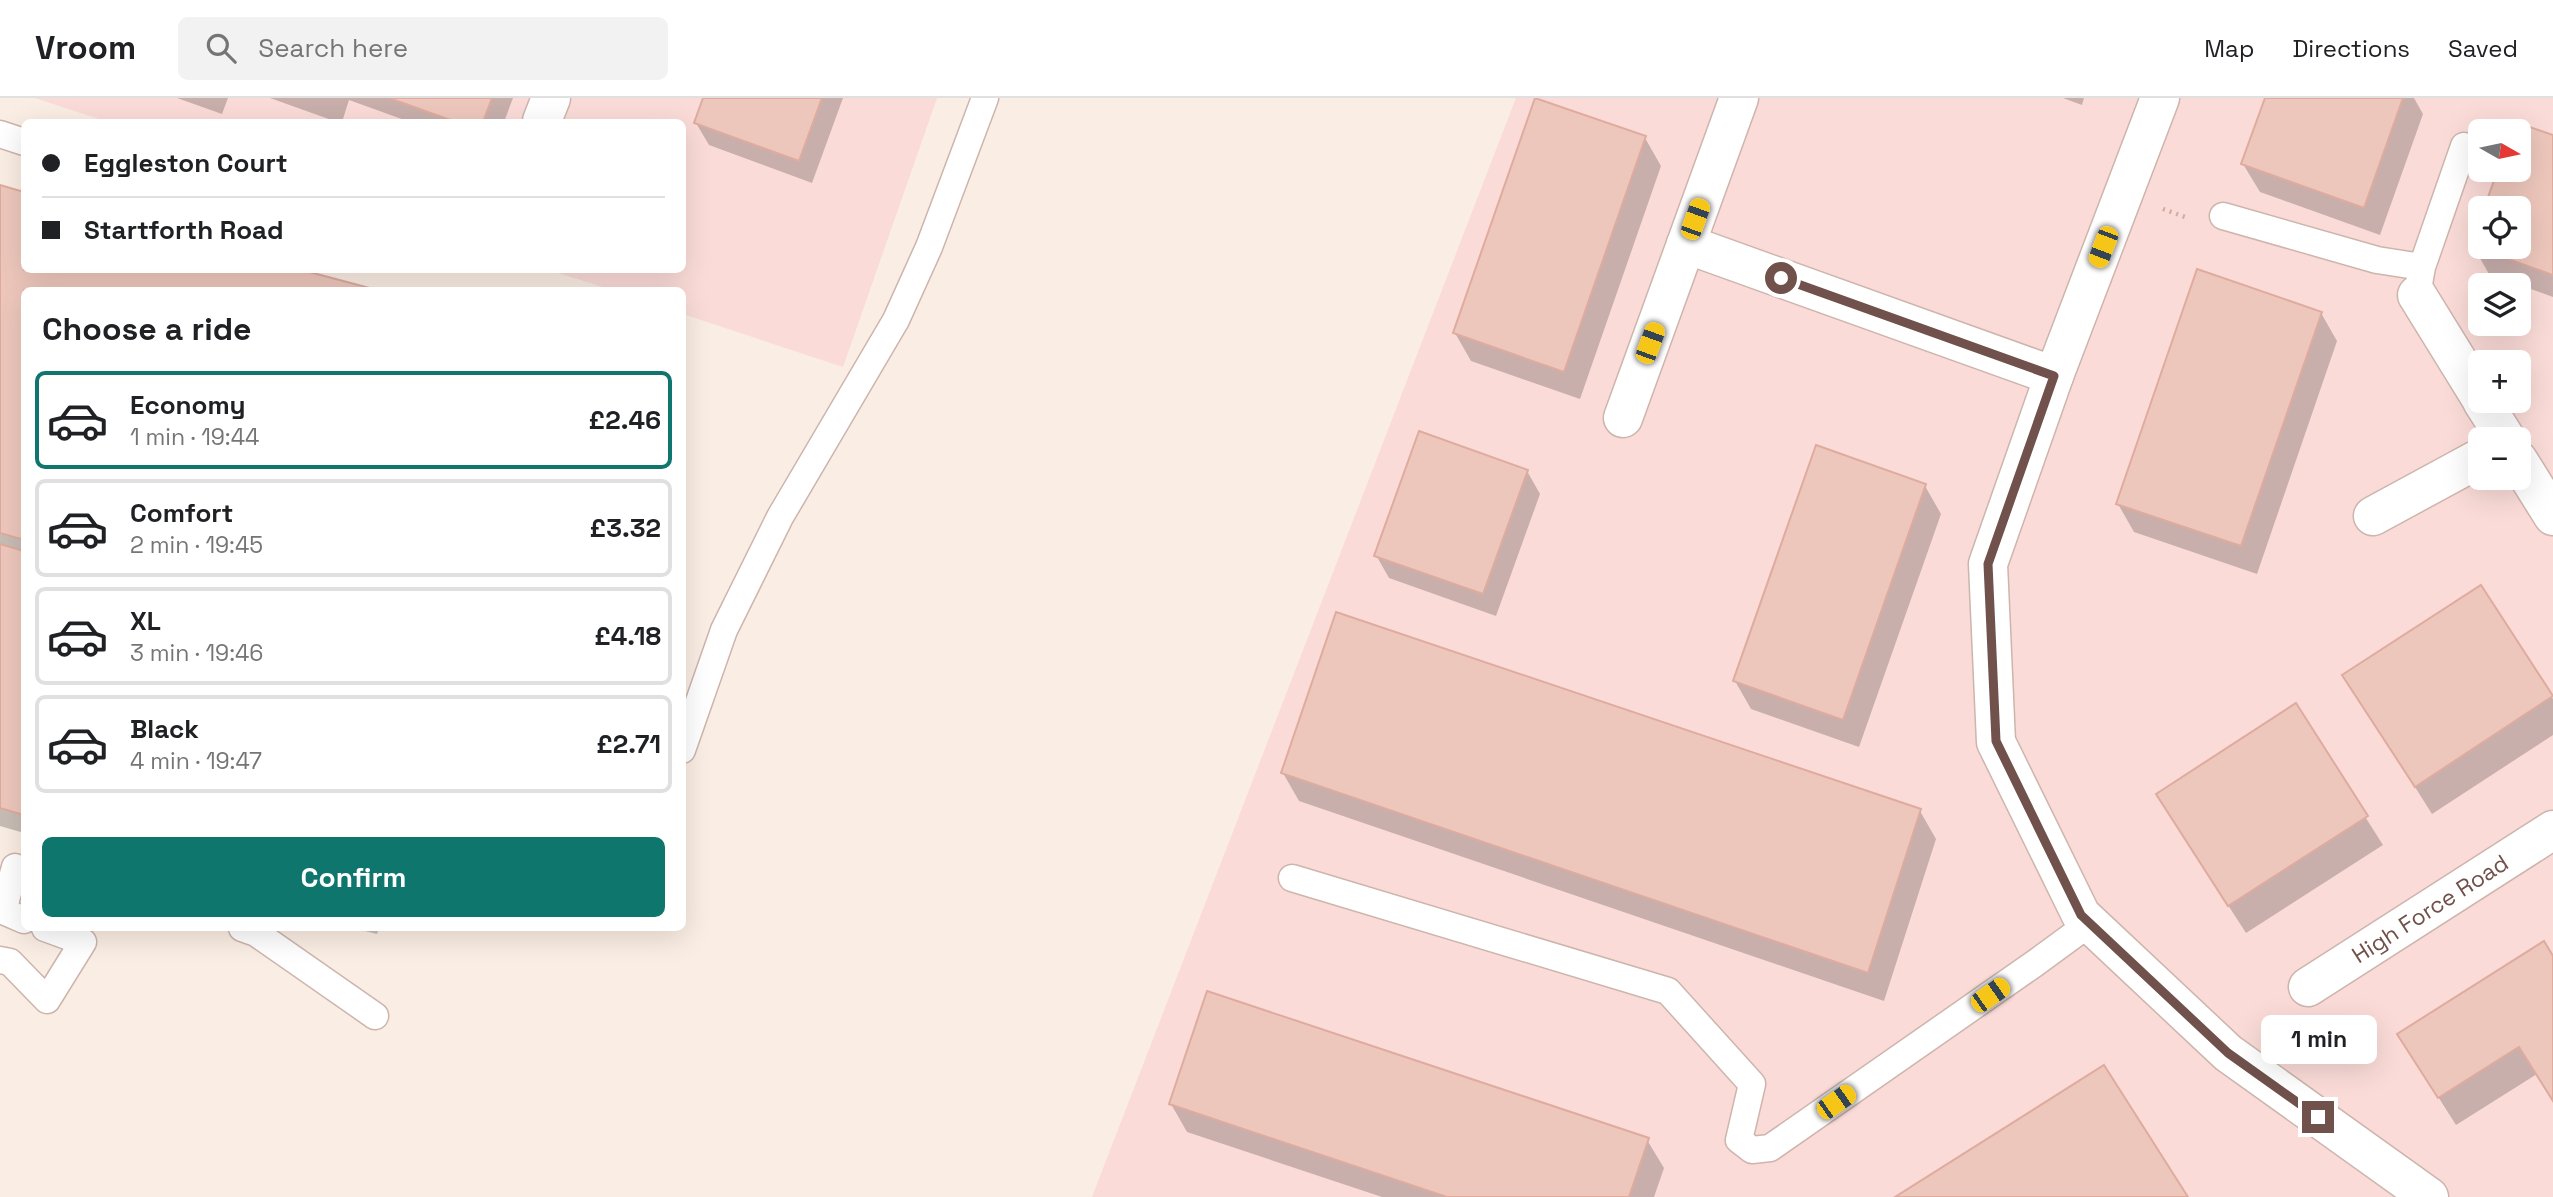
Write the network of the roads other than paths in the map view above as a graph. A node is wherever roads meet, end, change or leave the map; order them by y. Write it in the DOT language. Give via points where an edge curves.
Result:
graph roads {
  1 [pos="985,98"];
  2 [pos="1739,98"];
  3 [pos="2160,98"];
  4 [pos="0,134"];
  5 [pos="21,141"];
  6 [pos="2464,146"];
  7 [pos="2223,216"];
  8 [pos="1686,244"];
  9 [pos="2420,281"];
  10 [pos="2468,374"];
  11 [pos="2054,376"];
  12 [pos="1623,418"];
  13 [pos="2468,465"];
  14 [pos="2531,481"];
  15 [pos="2373,516"];
  16 [pos="2553,516"];
  17 [pos="686,739"];
  18 [pos="2553,830"];
  19 [pos="13,865"];
  20 [pos="1292,878"];
  21 [pos="21,919"];
  22 [pos="2090,923"];
  23 [pos="53,931"];
  24 [pos="250,931"];
  25 [pos="0,960"];
  26 [pos="2308,987"];
  27 [pos="375,1016"];
  28 [pos="2429,1197"];
  1 -- 17 [label="lane" via="896,320 780,517 724,631"];
  2 -- 8 [label="street"];
  3 -- 11 [label="street"];
  4 -- 5 [label="lane"];
  6 -- 9 [label="lane"];
  7 -- 9 [label="lane" via="2377,260"];
  8 -- 11 [label="street"];
  8 -- 12 [label="street"];
  9 -- 10 [label="street"];
  11 -- 22 [label="street" via="1988,564 1996,741 2081,915"];
  13 -- 15 [label="street"];
  14 -- 16 [label="street"];
  18 -- 26 [label="street, High Force Road"];
  19 -- 21 [label="lane" via="3,911"];
  20 -- 22 [label="lane" via="1668,991 1752,1084 1739,1140 1752,1150 1770,1148"];
  22 -- 28 [label="street" via="2228,1053"];
  23 -- 25 [label="lane" via="82,942 47,1000 10,962"];
  24 -- 27 [label="lane"];
}
